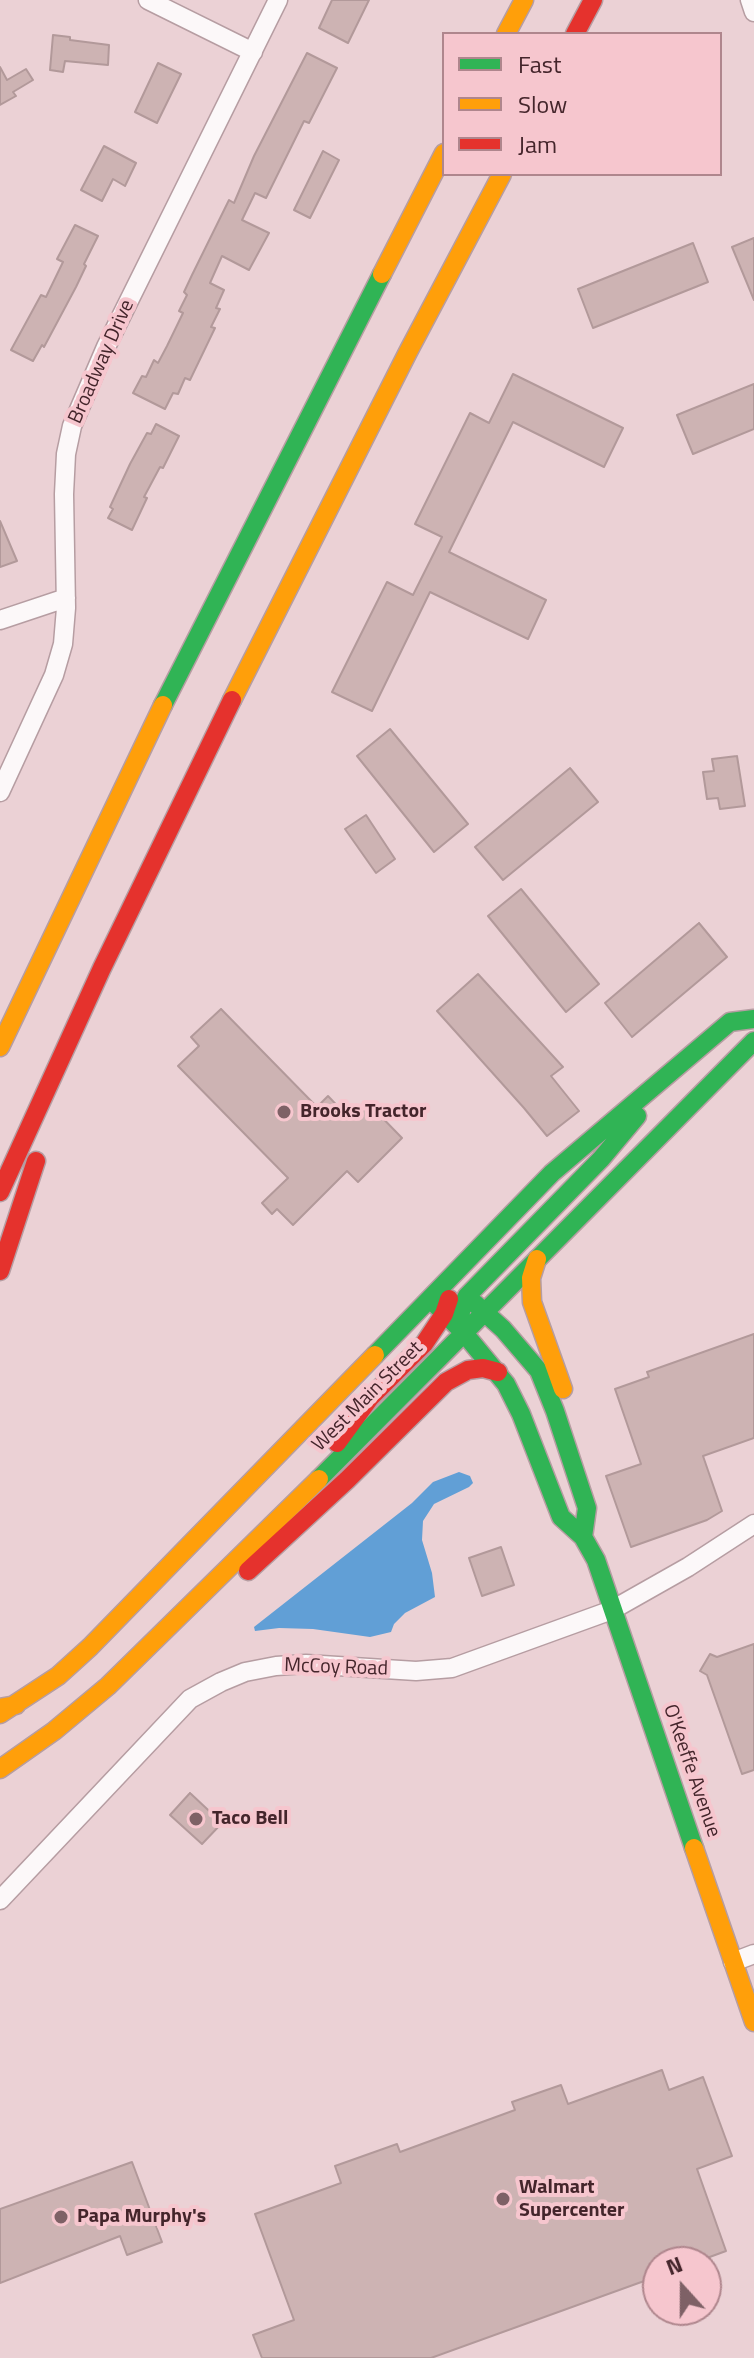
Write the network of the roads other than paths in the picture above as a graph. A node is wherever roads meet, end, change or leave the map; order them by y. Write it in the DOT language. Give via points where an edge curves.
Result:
graph roads {
  1 [pos="148,0"];
  2 [pos="278,0"];
  3 [pos="524,0"];
  4 [pos="593,0"];
  5 [pos="750,0"];
  6 [pos="754,12"];
  7 [pos="507,32"];
  8 [pos="576,32"];
  9 [pos="253,52"];
  10 [pos="442,157"];
  11 [pos="501,176"];
  12 [pos="66,598"];
  13 [pos="0,620"];
  14 [pos="0,792"];
  15 [pos="186,795"];
  16 [pos="754,1019"];
  17 [pos="754,1041"];
  18 [pos="0,1047"];
  19 [pos="75,1070"];
  20 [pos="676,1070"];
  21 [pos="44,1143"];
  22 [pos="0,1192"];
  23 [pos="537,1259"];
  24 [pos="0,1271"];
  25 [pos="448,1279"];
  26 [pos="467,1296"];
  27 [pos="430,1299"];
  28 [pos="484,1311"];
  29 [pos="444,1314"];
  30 [pos="464,1333"];
  31 [pos="502,1378"];
  32 [pos="569,1451"];
  33 [pos="313,1482"];
  34 [pos="754,1524"];
  35 [pos="583,1537"];
  36 [pos="612,1610"];
  37 [pos="155,1639"];
  38 [pos="5,1709"];
  39 [pos="0,1769"];
  40 [pos="0,1900"];
  41 [pos="754,1954"];
  42 [pos="733,1962"];
  43 [pos="748,1985"];
  44 [pos="754,2022"];
  1 -- 9 [label="street"];
  2 -- 9 [label="street, Broadway Drive"];
  3 -- 7 [label="main road"];
  4 -- 8 [label="main road"];
  5 -- 6 [label="street"];
  9 -- 12 [label="street, Broadway Drive" via="72,426 64,494"];
  10 -- 18 [label="main road" via="188,653"];
  11 -- 15 [label="main road"];
  12 -- 13 [label="street"];
  12 -- 14 [label="street, Broadway Drive" via="63,644 54,675"];
  15 -- 19 [label="main road"];
  15 -- 22 [label="main road"];
  16 -- 20 [label="main road, West Main Street" via="730,1022"];
  17 -- 23 [label="main road, West Main Street"];
  20 -- 25 [label="main road, West Main Street" via="552,1173"];
  20 -- 26 [label="main road" via="601,1159"];
  21 -- 24 [label="main road"];
  23 -- 28 [label="main road, West Main Street"];
  23 -- 32 [label="main road" via="532,1302 573,1422"];
  25 -- 26 [label="main road, O'Keeffe Avenue"];
  25 -- 27 [label="main road, West Main Street"];
  25 -- 29 [label="main road"];
  26 -- 28 [label="main road, O'Keeffe Avenue"];
  26 -- 30 [label="main road" via="460,1318"];
  27 -- 29 [label="main road, O'Keeffe Avenue"];
  27 -- 38 [label="main road, West Main Street" via="90,1647 58,1676"];
  28 -- 30 [label="main road, West Main Street"];
  28 -- 32 [label="main road, O'Keeffe Avenue" via="539,1371"];
  29 -- 30 [label="main road, O'Keeffe Avenue"];
  29 -- 33 [label="main road" via="424,1344 370,1398"];
  30 -- 31 [label="main road, O'Keeffe Avenue"];
  30 -- 33 [label="main road, West Main Street"];
  31 -- 32 [label="main road" via="532,1405 553,1449"];
  31 -- 35 [label="main road, O'Keeffe Avenue" via="561,1517"];
  31 -- 37 [label="main road" via="483,1368 446,1382 195,1620"];
  32 -- 35 [label="main road, O'Keeffe Avenue" via="587,1508"];
  33 -- 37 [label="main road, West Main Street"];
  34 -- 36 [label="street, McCoy Road"];
  35 -- 36 [label="main road, O'Keeffe Avenue"];
  36 -- 40 [label="street, McCoy Road" via="452,1668 306,1664 245,1672 221,1682 190,1699"];
  36 -- 42 [label="main road, O'Keeffe Avenue"];
  37 -- 39 [label="main road, West Main Street" via="108,1686"];
  41 -- 42 [label="street"];
  42 -- 43 [label="main road, O'Keeffe Avenue"];
  43 -- 44 [label="main road, O'Keeffe Avenue"];
}
